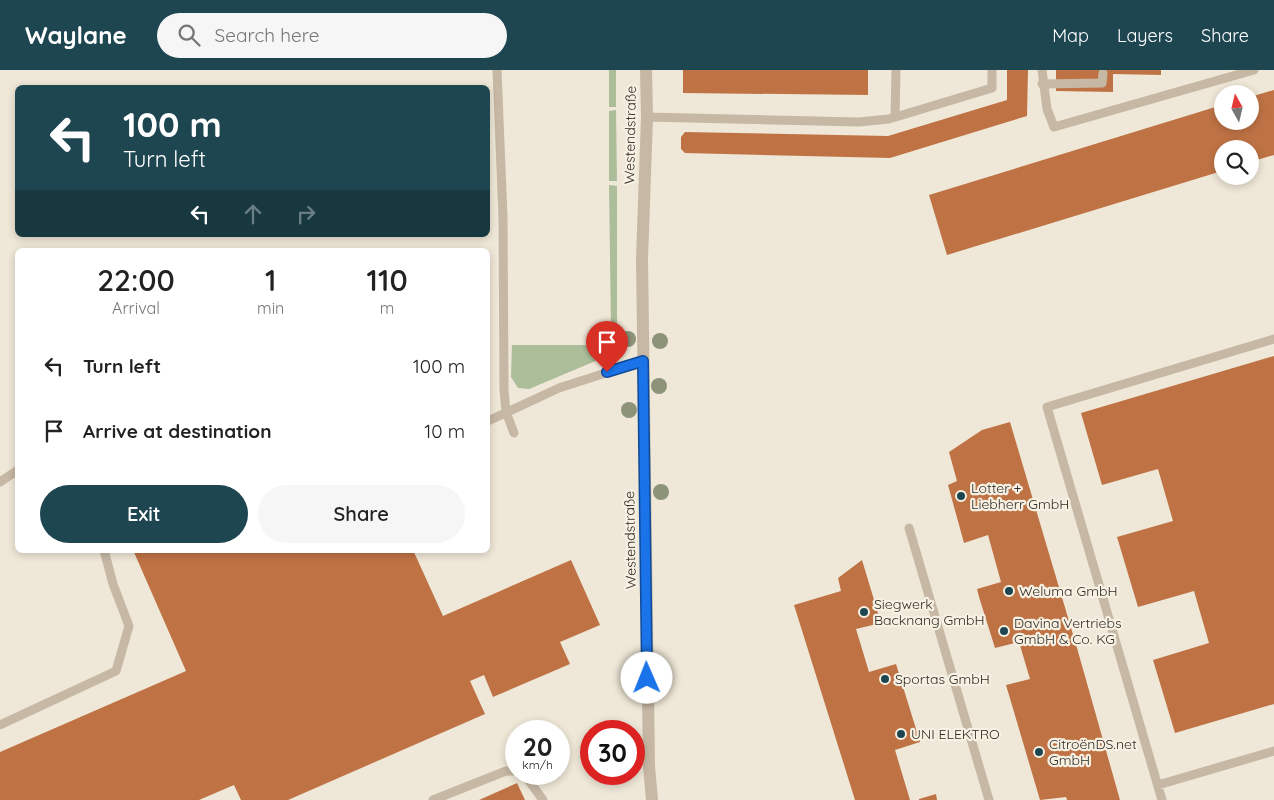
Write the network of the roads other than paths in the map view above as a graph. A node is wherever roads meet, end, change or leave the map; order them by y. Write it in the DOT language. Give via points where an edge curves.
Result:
graph roads {
  1 [pos="497,70"];
  2 [pos="646,70"];
  3 [pos="896,70"];
  4 [pos="992,70"];
  5 [pos="1042,70"];
  6 [pos="1254,70"];
  7 [pos="1102,73"];
  8 [pos="1042,84"];
  9 [pos="647,117"];
  10 [pos="895,117"];
  11 [pos="1274,339"];
  12 [pos="643,361"];
  13 [pos="506,412"];
  14 [pos="490,420"];
  15 [pos="514,433"];
  16 [pos="15,472"];
  17 [pos="0,482"];
  18 [pos="909,528"];
  19 [pos="105,553"];
  20 [pos="0,725"];
  21 [pos="1274,751"];
  22 [pos="505,771"];
  23 [pos="532,785"];
  24 [pos="1158,785"];
  25 [pos="433,800"];
  26 [pos="543,800"];
  27 [pos="652,800"];
  28 [pos="989,800"];
  29 [pos="1162,800"];
  1 -- 13 [label="lane" via="501,126"];
  2 -- 9 [label="street, Westendstraße"];
  3 -- 10 [label="lane"];
  4 -- 10 [label="lane" via="992,88"];
  5 -- 8 [label="lane"];
  6 -- 8 [label="lane" via="1054,127"];
  7 -- 8 [label="lane" via="1102,83"];
  9 -- 10 [label="lane" via="859,122"];
  9 -- 12 [label="street, Westendstraße" via="642,250"];
  11 -- 24 [label="lane" via="1047,406"];
  12 -- 13 [label="lane" via="559,388"];
  12 -- 27 [label="street, Westendstraße"];
  13 -- 14 [label="lane"];
  13 -- 15 [label="lane"];
  16 -- 17 [label="lane"];
  18 -- 28 [label="lane"];
  19 -- 20 [label="lane" via="129,626 116,671"];
  21 -- 24 [label="lane"];
  22 -- 25 [label="lane"];
  23 -- 26 [label="lane"];
  24 -- 29 [label="lane"];
}
